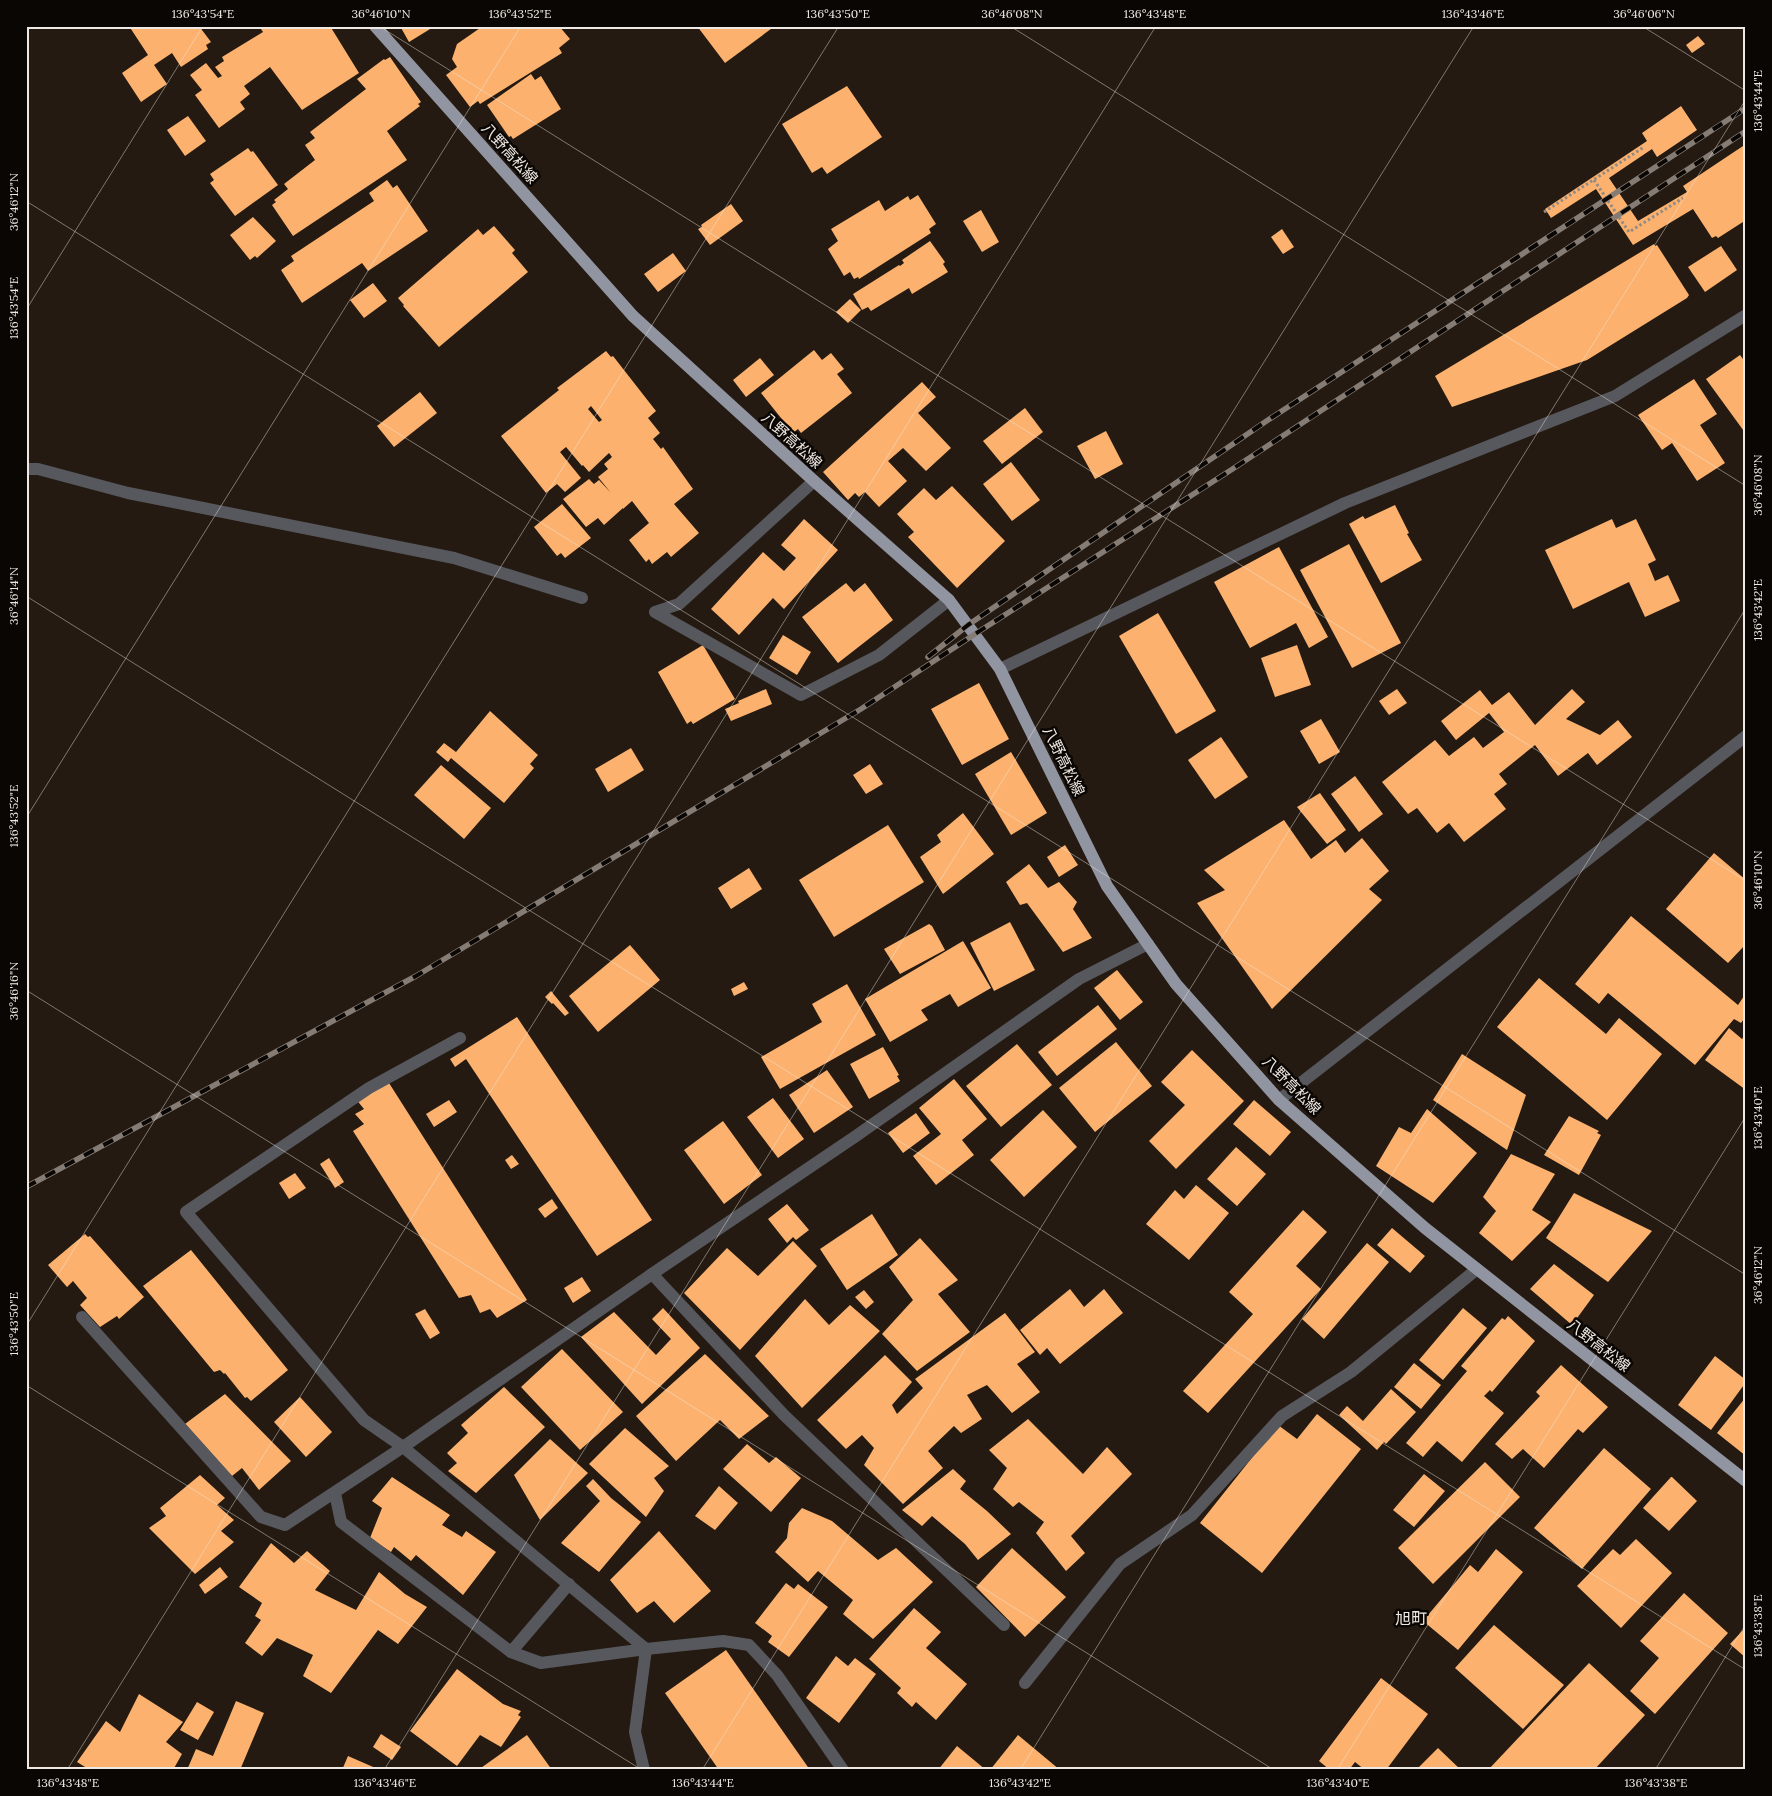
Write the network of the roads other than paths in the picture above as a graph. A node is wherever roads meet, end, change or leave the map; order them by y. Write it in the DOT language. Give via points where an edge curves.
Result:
graph roads {
  1 [pos="375,26"];
  2 [pos="1746,315"];
  3 [pos="26,469"];
  4 [pos="814,481"];
  5 [pos="582,598"];
  6 [pos="948,600"];
  7 [pos="1000,669"];
  8 [pos="1746,736"];
  9 [pos="1148,944"];
  10 [pos="460,1038"];
  11 [pos="1280,1100"];
  12 [pos="1477,1269"];
  13 [pos="652,1274"];
  14 [pos="82,1317"];
  15 [pos="403,1448"];
  16 [pos="1746,1481"];
  17 [pos="335,1493"];
  18 [pos="569,1584"];
  19 [pos="1004,1625"];
  20 [pos="646,1649"];
  21 [pos="511,1652"];
  22 [pos="1025,1683"];
  23 [pos="644,1770"];
  24 [pos="843,1770"];
  1 -- 4 [label="main road, 八野高松線" via="633,316"];
  2 -- 7 [label="street" via="1615,396 1346,503"];
  3 -- 5 [label="street" via="38,469 128,493 454,558"];
  4 -- 6 [label="main road, 八野高松線"];
  4 -- 6 [label="street" via="678,604 655,612 801,695 879,655"];
  6 -- 7 [label="main road, 八野高松線"];
  7 -- 9 [label="main road, 八野高松線" via="1107,886"];
  8 -- 11 [label="street"];
  9 -- 11 [label="main road, 八野高松線" via="1176,984"];
  9 -- 13 [label="street" via="1079,979"];
  10 -- 15 [label="street" via="368,1088 186,1212 364,1420"];
  11 -- 12 [label="main road, 八野高松線" via="1424,1228"];
  12 -- 16 [label="main road, 八野高松線"];
  12 -- 22 [label="street" via="1351,1372 1282,1416 1192,1515 1120,1564"];
  13 -- 15 [label="street"];
  13 -- 19 [label="street" via="784,1415"];
  14 -- 17 [label="street" via="261,1517 285,1525"];
  15 -- 17 [label="street"];
  15 -- 18 [label="street"];
  17 -- 21 [label="street" via="341,1522"];
  18 -- 20 [label="street"];
  18 -- 21 [label="street"];
  20 -- 21 [label="street" via="541,1663"];
  20 -- 23 [label="street" via="634,1732"];
  20 -- 24 [label="street" via="723,1642 748,1645 777,1675"];
}
